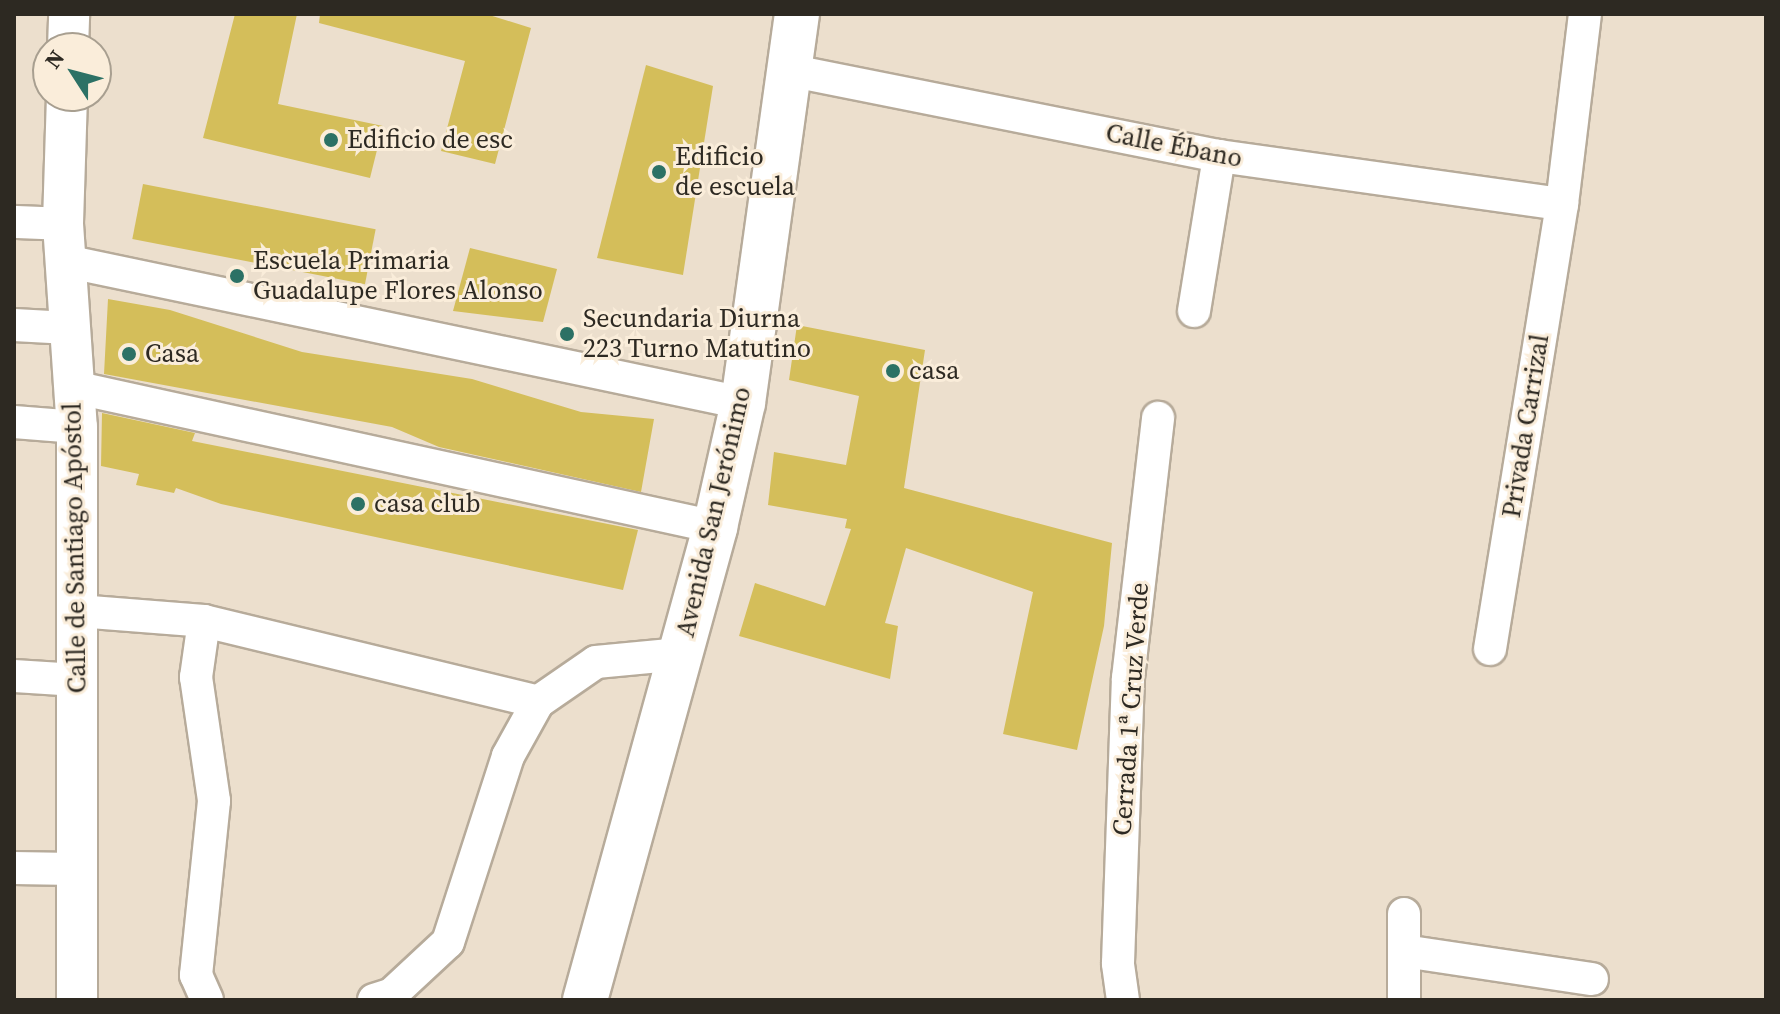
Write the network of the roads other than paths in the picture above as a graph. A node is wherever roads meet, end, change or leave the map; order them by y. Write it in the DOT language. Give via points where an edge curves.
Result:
graph roads {
  1 [pos="797,14"];
  2 [pos="1585,14"];
  3 [pos="788,70"];
  4 [pos="67,112"];
  5 [pos="1219,156"];
  6 [pos="1562,204"];
  7 [pos="14,222"];
  8 [pos="64,243"];
  9 [pos="1194,311"];
  10 [pos="14,325"];
  11 [pos="69,328"];
  12 [pos="73,387"];
  13 [pos="743,403"];
  14 [pos="1158,418"];
  15 [pos="14,422"];
  16 [pos="77,427"];
  17 [pos="715,527"];
  18 [pos="78,611"];
  19 [pos="204,621"];
  20 [pos="1490,649"];
  21 [pos="681,654"];
  22 [pos="14,676"];
  23 [pos="77,680"];
  24 [pos="538,702"];
  25 [pos="14,868"];
  26 [pos="74,869"];
  27 [pos="1404,914"];
  28 [pos="1404,951"];
  29 [pos="1592,979"];
  30 [pos="77,1000"];
  31 [pos="207,1000"];
  32 [pos="374,1000"];
  33 [pos="585,1000"];
  34 [pos="1123,1000"];
  35 [pos="1404,1000"];
  1 -- 3 [label="main road, Avenida San Jerónimo"];
  2 -- 6 [label="street, Privada Carrizal"];
  3 -- 5 [label="street, Calle Ébano"];
  3 -- 13 [label="main road, Avenida San Jerónimo"];
  4 -- 8 [label="street, Calle de Santiago Apóstol"];
  5 -- 6 [label="street, Calle Ébano"];
  5 -- 9 [label="street"];
  6 -- 20 [label="street, Privada Carrizal"];
  7 -- 8 [label="street"];
  8 -- 11 [label="street, Calle de Santiago Apóstol"];
  8 -- 13 [label="street"];
  10 -- 11 [label="street"];
  11 -- 12 [label="street, Calle de Santiago Apóstol"];
  12 -- 16 [label="street, Calle de Santiago Apóstol"];
  12 -- 17 [label="street"];
  13 -- 17 [label="main road, Avenida San Jerónimo"];
  14 -- 34 [label="street, Cerrada 1ª Cruz Verde" via="1128,678 1118,963"];
  15 -- 16 [label="street"];
  16 -- 18 [label="street, Calle de Santiago Apóstol"];
  17 -- 21 [label="main road, Avenida San Jerónimo"];
  18 -- 19 [label="street"];
  18 -- 23 [label="street, Calle de Santiago Apóstol"];
  19 -- 24 [label="street"];
  19 -- 31 [label="street" via="196,677 214,801 196,975"];
  21 -- 24 [label="street" via="596,662"];
  21 -- 33 [label="main road, Avenida San Jerónimo"];
  22 -- 23 [label="street"];
  23 -- 26 [label="street, Calle de Santiago Apóstol"];
  24 -- 32 [label="street" via="508,756 448,942 392,994"];
  25 -- 26 [label="street"];
  26 -- 30 [label="street, Calle de Santiago Apóstol"];
  27 -- 28 [label="street"];
  28 -- 29 [label="street"];
  28 -- 35 [label="street"];
}
